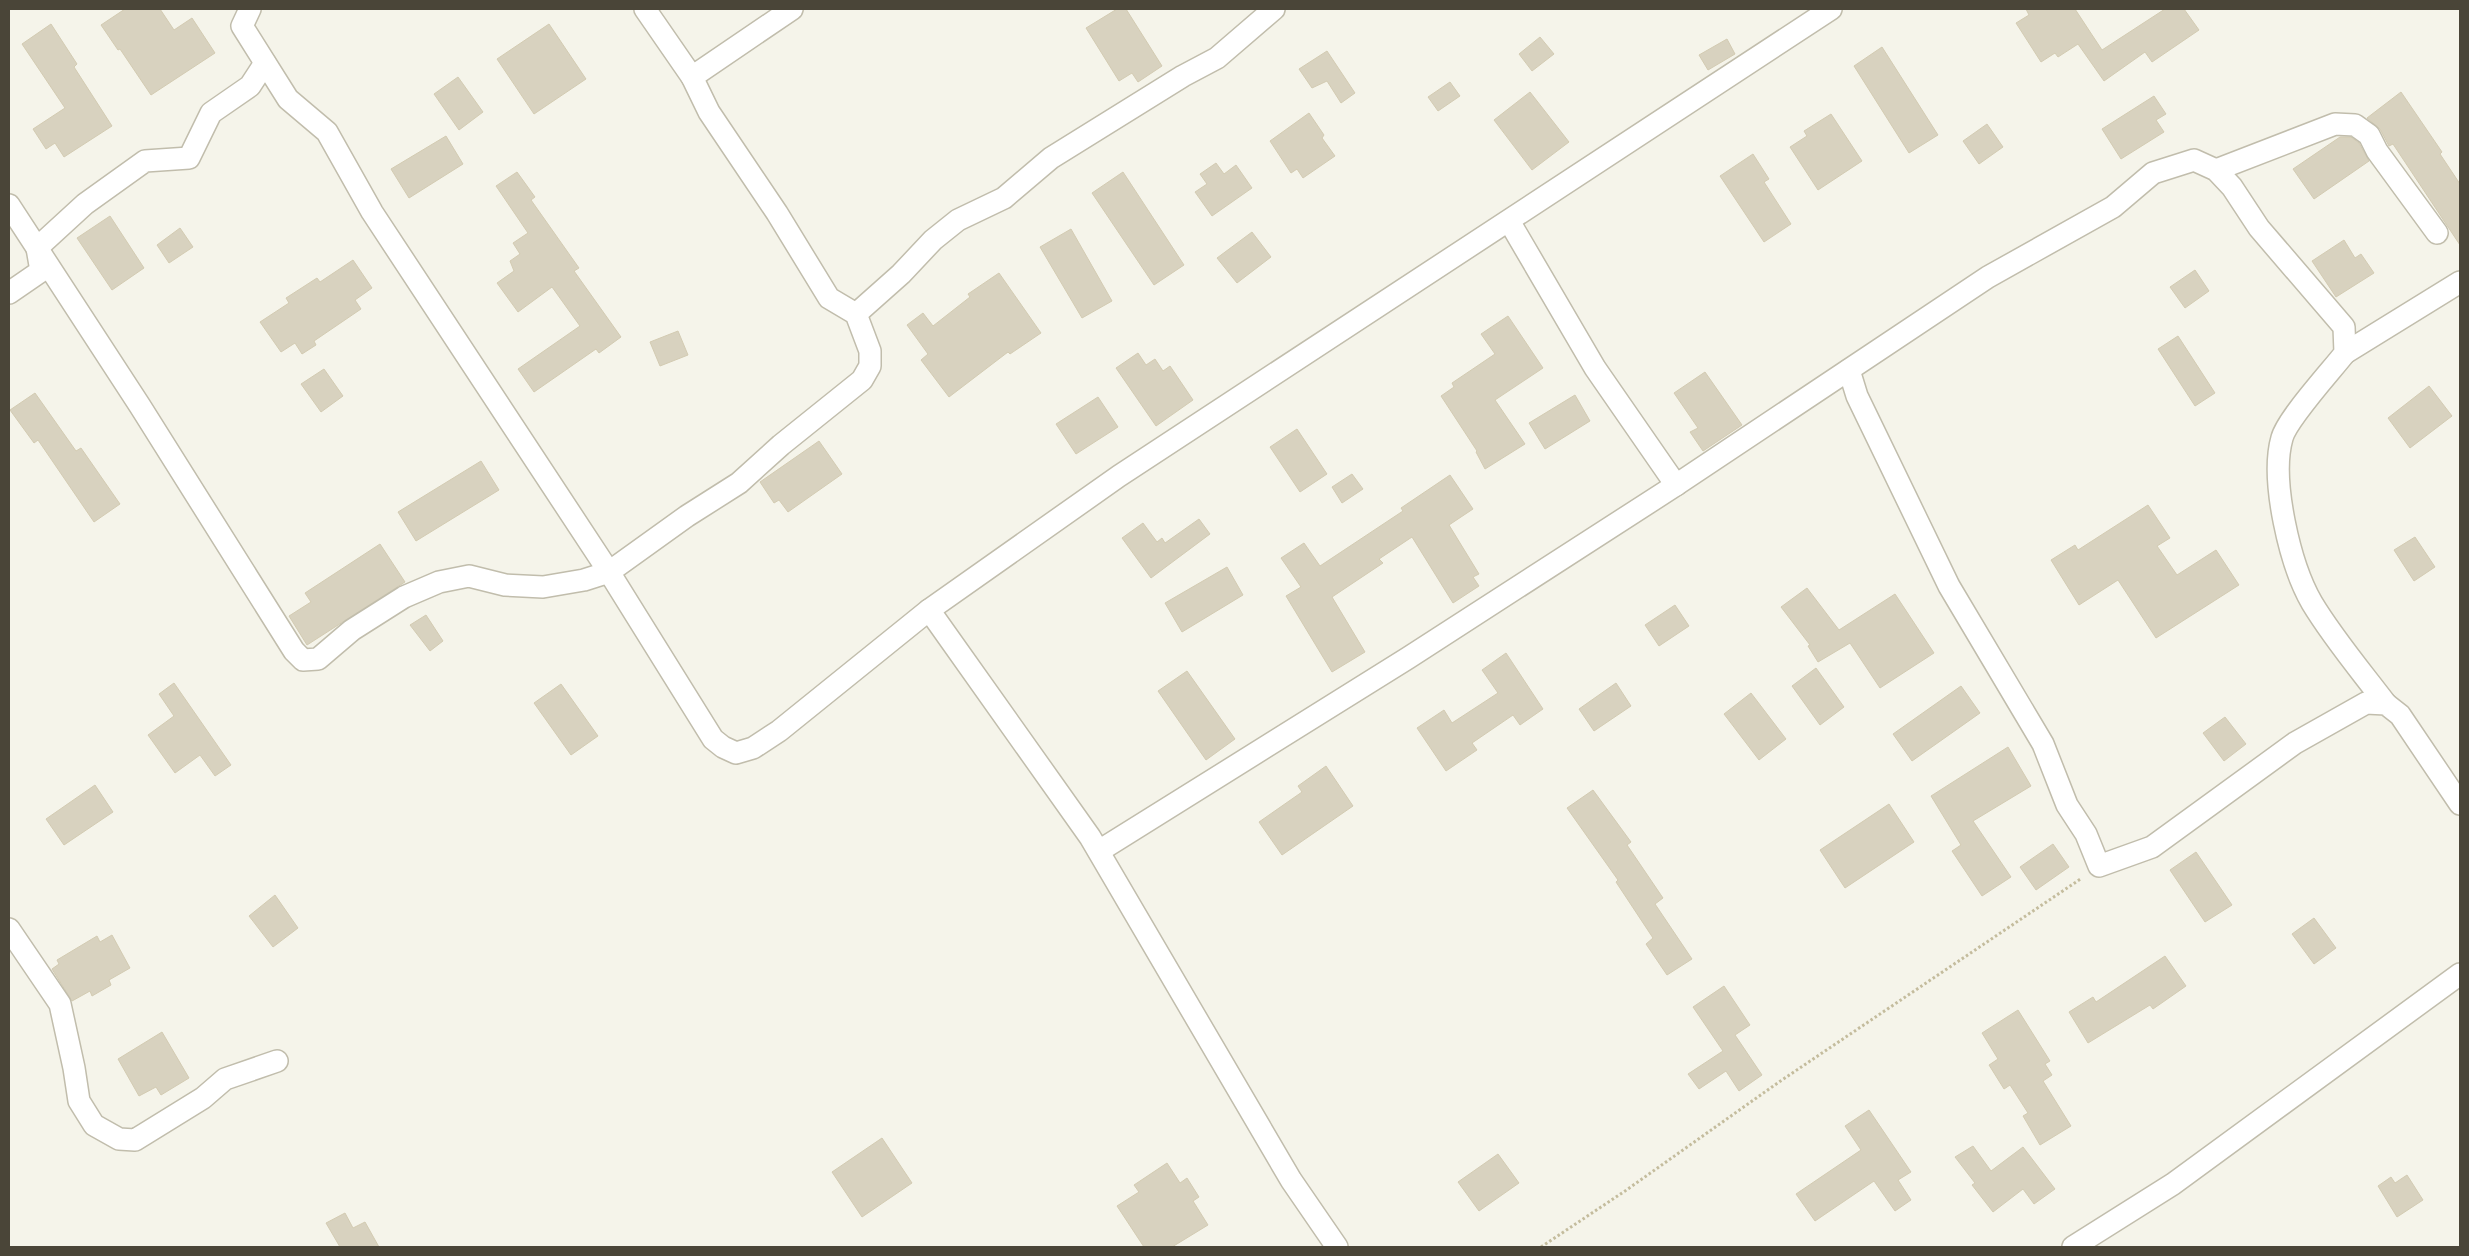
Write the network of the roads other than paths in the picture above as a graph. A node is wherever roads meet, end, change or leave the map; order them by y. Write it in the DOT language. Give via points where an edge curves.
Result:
graph roads {
  1 [pos="250,9"];
  2 [pos="645,9"];
  3 [pos="792,9"];
  4 [pos="1274,9"];
  5 [pos="1831,9"];
  6 [pos="265,63"];
  7 [pos="692,76"];
  8 [pos="2216,170"];
  9 [pos="9,205"];
  10 [pos="1509,221"];
  11 [pos="2437,233"];
  12 [pos="37,248"];
  13 [pos="2460,282"];
  14 [pos="9,293"];
  15 [pos="856,314"];
  16 [pos="2345,354"];
  17 [pos="1849,370"];
  18 [pos="1676,485"];
  19 [pos="609,572"];
  20 [pos="929,610"];
  21 [pos="2386,704"];
  22 [pos="2460,804"];
  23 [pos="1098,851"];
  24 [pos="9,929"];
  25 [pos="2460,974"];
  26 [pos="277,1061"];
  27 [pos="1337,1247"];
  28 [pos="2073,1247"];
  1 -- 6 [label="street" via="242,26"];
  2 -- 7 [label="street"];
  3 -- 7 [label="street"];
  4 -- 15 [label="street" via="1217,58 1051,158 1004,198 958,220"];
  5 -- 10 [label="street"];
  6 -- 12 [label="street" via="250,86 212,113 189,158 145,161 85,204"];
  6 -- 19 [label="street" via="288,99 327,132 372,212"];
  7 -- 15 [label="street" via="709,112 829,298"];
  8 -- 11 [label="street" via="2335,124 2355,125 2369,135"];
  8 -- 16 [label="street" via="2232,187 2259,228 2344,327"];
  8 -- 17 [label="street" via="2194,160 2153,173 2114,208 1988,277"];
  9 -- 12 [label="street"];
  10 -- 18 [label="street" via="1595,368"];
  10 -- 20 [label="street" via="1119,476"];
  12 -- 14 [label="street" via="41,271"];
  12 -- 19 [label="street" via="294,651 304,660 318,659 352,630 404,597 440,582 469,576 505,585 543,587"];
  13 -- 16 [label="street"];
  15 -- 19 [label="street" via="870,351 870,366 862,380 739,483"];
  16 -- 21 [label="street" via="2282,436 2278,470 2282,512 2294,558 2311,602"];
  17 -- 18 [label="street"];
  17 -- 21 [label="street" via="1857,396 1949,586 2042,744 2067,805 2086,834 2099,866 2152,847 2295,743 2342,716 2366,703"];
  18 -- 23 [label="street" via="1408,658"];
  19 -- 20 [label="street" via="697,715 714,739 736,753 753,748 779,731"];
  20 -- 23 [label="street"];
  21 -- 22 [label="street" via="2400,715"];
  23 -- 27 [label="street" via="1291,1180"];
  24 -- 26 [label="street" via="60,1004 79,1101 94,1126 119,1139 135,1140 203,1098 225,1079"];
  25 -- 28 [label="street" via="2173,1184"];
}
